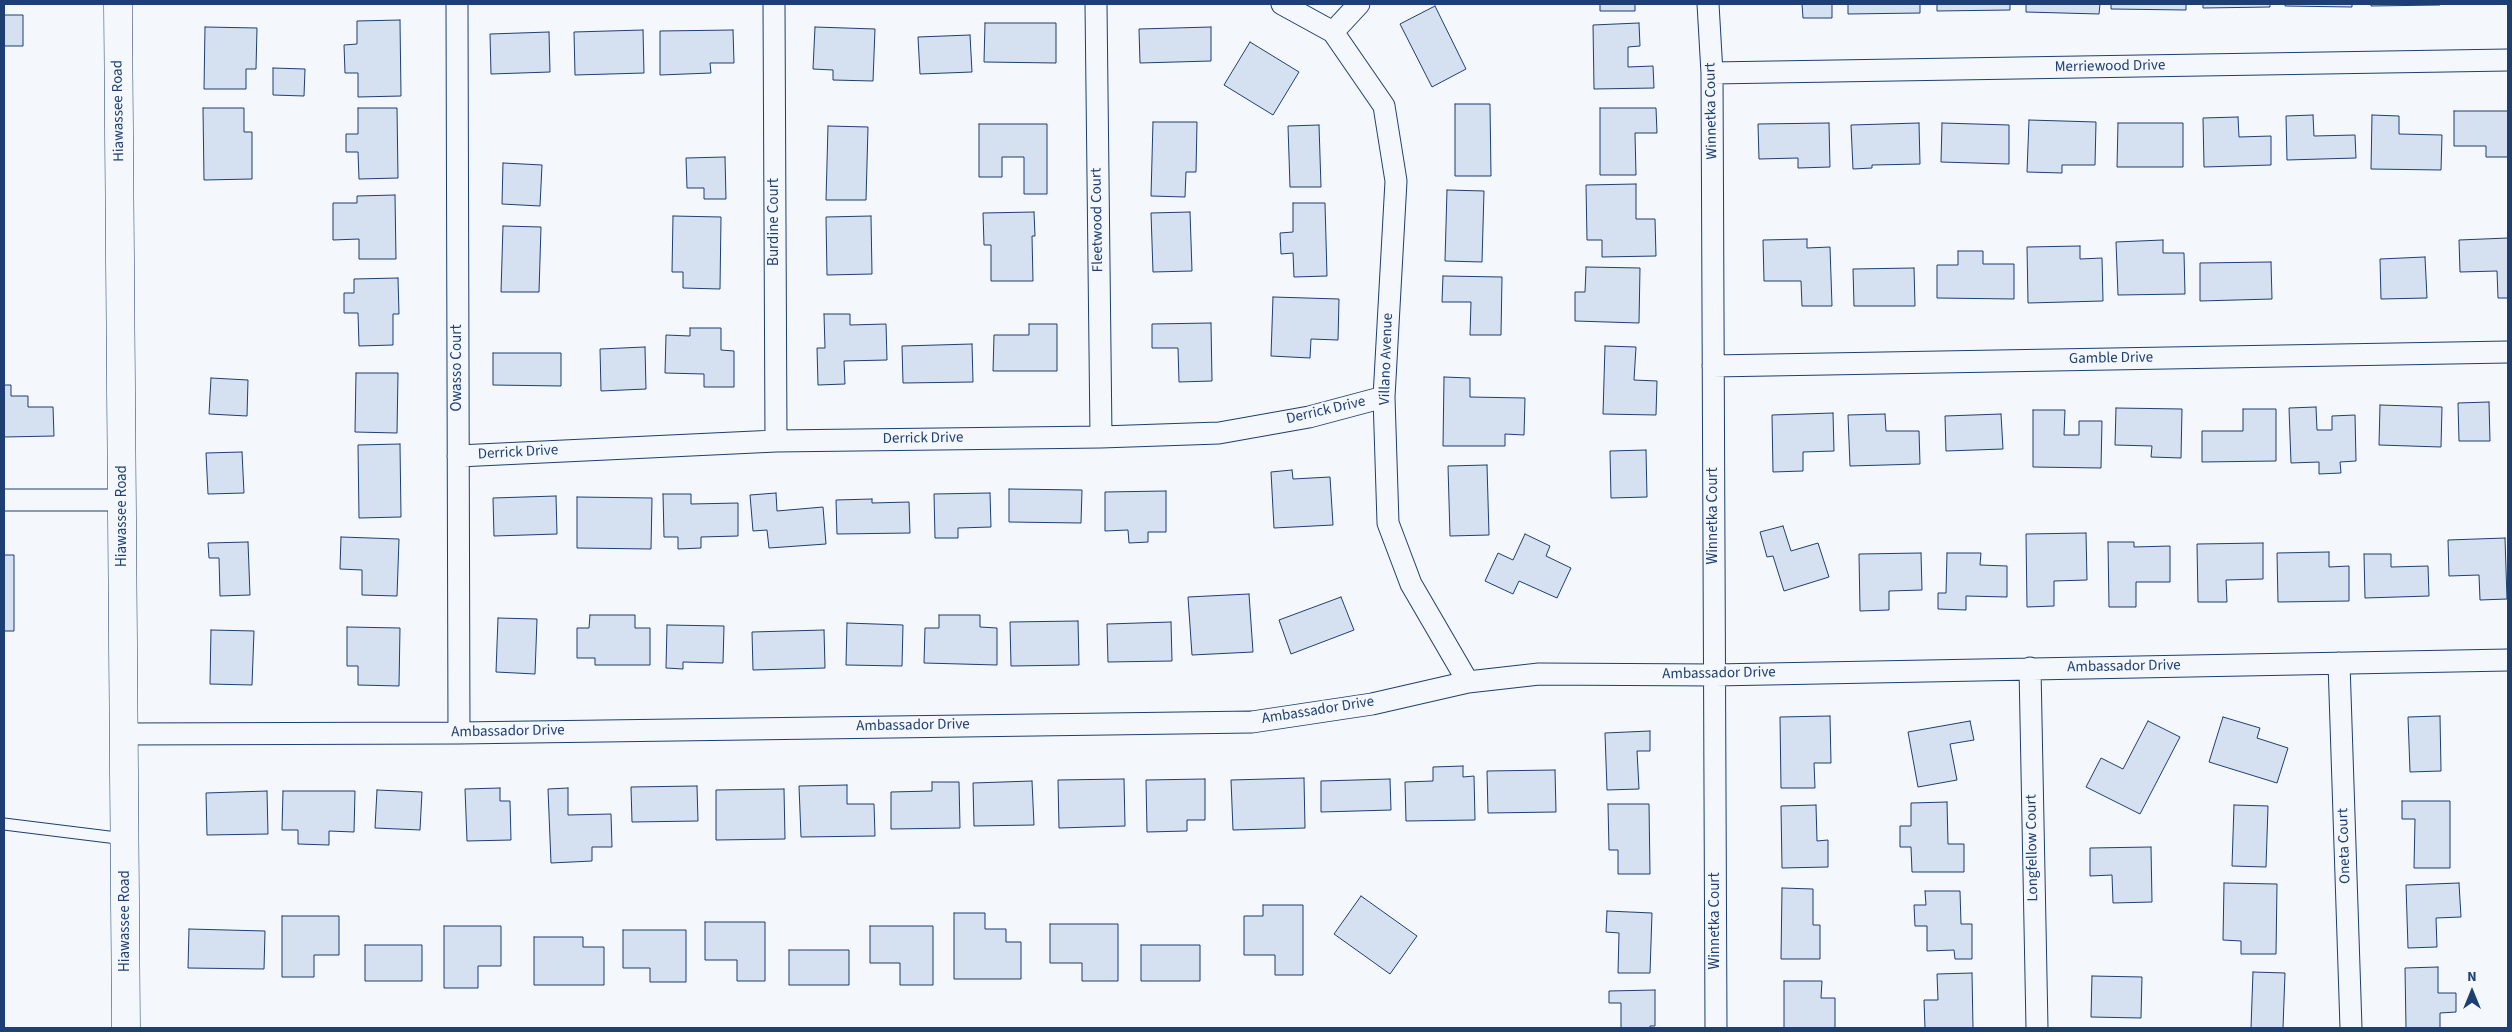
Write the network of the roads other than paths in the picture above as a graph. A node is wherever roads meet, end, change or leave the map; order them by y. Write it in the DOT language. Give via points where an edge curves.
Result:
graph roads {
  1 [pos="118,4"];
  2 [pos="457,4"];
  3 [pos="774,4"];
  4 [pos="1096,4"];
  5 [pos="1282,4"];
  6 [pos="1359,4"];
  7 [pos="1708,4"];
  8 [pos="1333,32"];
  9 [pos="2508,60"];
  10 [pos="1712,73"];
  11 [pos="2508,352"];
  12 [pos="1713,366"];
  13 [pos="1384,397"];
  14 [pos="1101,437"];
  15 [pos="776,441"];
  16 [pos="458,456"];
  17 [pos="4,500"];
  18 [pos="123,500"];
  19 [pos="2508,660"];
  20 [pos="2339,663"];
  21 [pos="2030,668"];
  22 [pos="1715,675"];
  23 [pos="1468,682"];
  24 [pos="459,732"];
  25 [pos="124,734"];
  26 [pos="4,824"];
  27 [pos="125,839"];
  28 [pos="126,1028"];
  29 [pos="1716,1028"];
  30 [pos="2037,1028"];
  31 [pos="2351,1028"];
  1 -- 18 [label="main road, Hiawassee Road"];
  2 -- 16 [label="street, Owasso Court"];
  3 -- 15 [label="street, Burdine Court"];
  4 -- 14 [label="street, Fleetwood Court"];
  5 -- 8 [label="street"];
  6 -- 8 [label="street"];
  7 -- 10 [label="street, Winnetka Court"];
  8 -- 13 [label="street, Villano Avenue" via="1384,106 1396,181"];
  9 -- 10 [label="street, Merriewood Drive"];
  10 -- 12 [label="street, Winnetka Court"];
  11 -- 12 [label="street, Gamble Drive"];
  12 -- 22 [label="street, Winnetka Court"];
  13 -- 14 [label="street, Derrick Drive" via="1219,433"];
  13 -- 23 [label="street, Villano Avenue" via="1388,523 1410,584"];
  14 -- 15 [label="street, Derrick Drive"];
  15 -- 16 [label="street, Derrick Drive"];
  16 -- 24 [label="street, Owasso Court"];
  17 -- 18 [label="street"];
  18 -- 25 [label="main road, Hiawassee Road"];
  19 -- 20 [label="street, Ambassador Drive"];
  20 -- 21 [label="street, Ambassador Drive"];
  20 -- 31 [label="street, Oneta Court"];
  21 -- 22 [label="street, Ambassador Drive"];
  21 -- 30 [label="street, Longfellow Court"];
  22 -- 23 [label="street, Ambassador Drive" via="1539,674"];
  22 -- 29 [label="street, Winnetka Court"];
  23 -- 24 [label="street, Ambassador Drive" via="1372,704 1252,722"];
  24 -- 25 [label="street, Ambassador Drive"];
  25 -- 27 [label="main road, Hiawassee Road"];
  26 -- 27 [label="lane"];
  27 -- 28 [label="main road, Hiawassee Road"];
}
